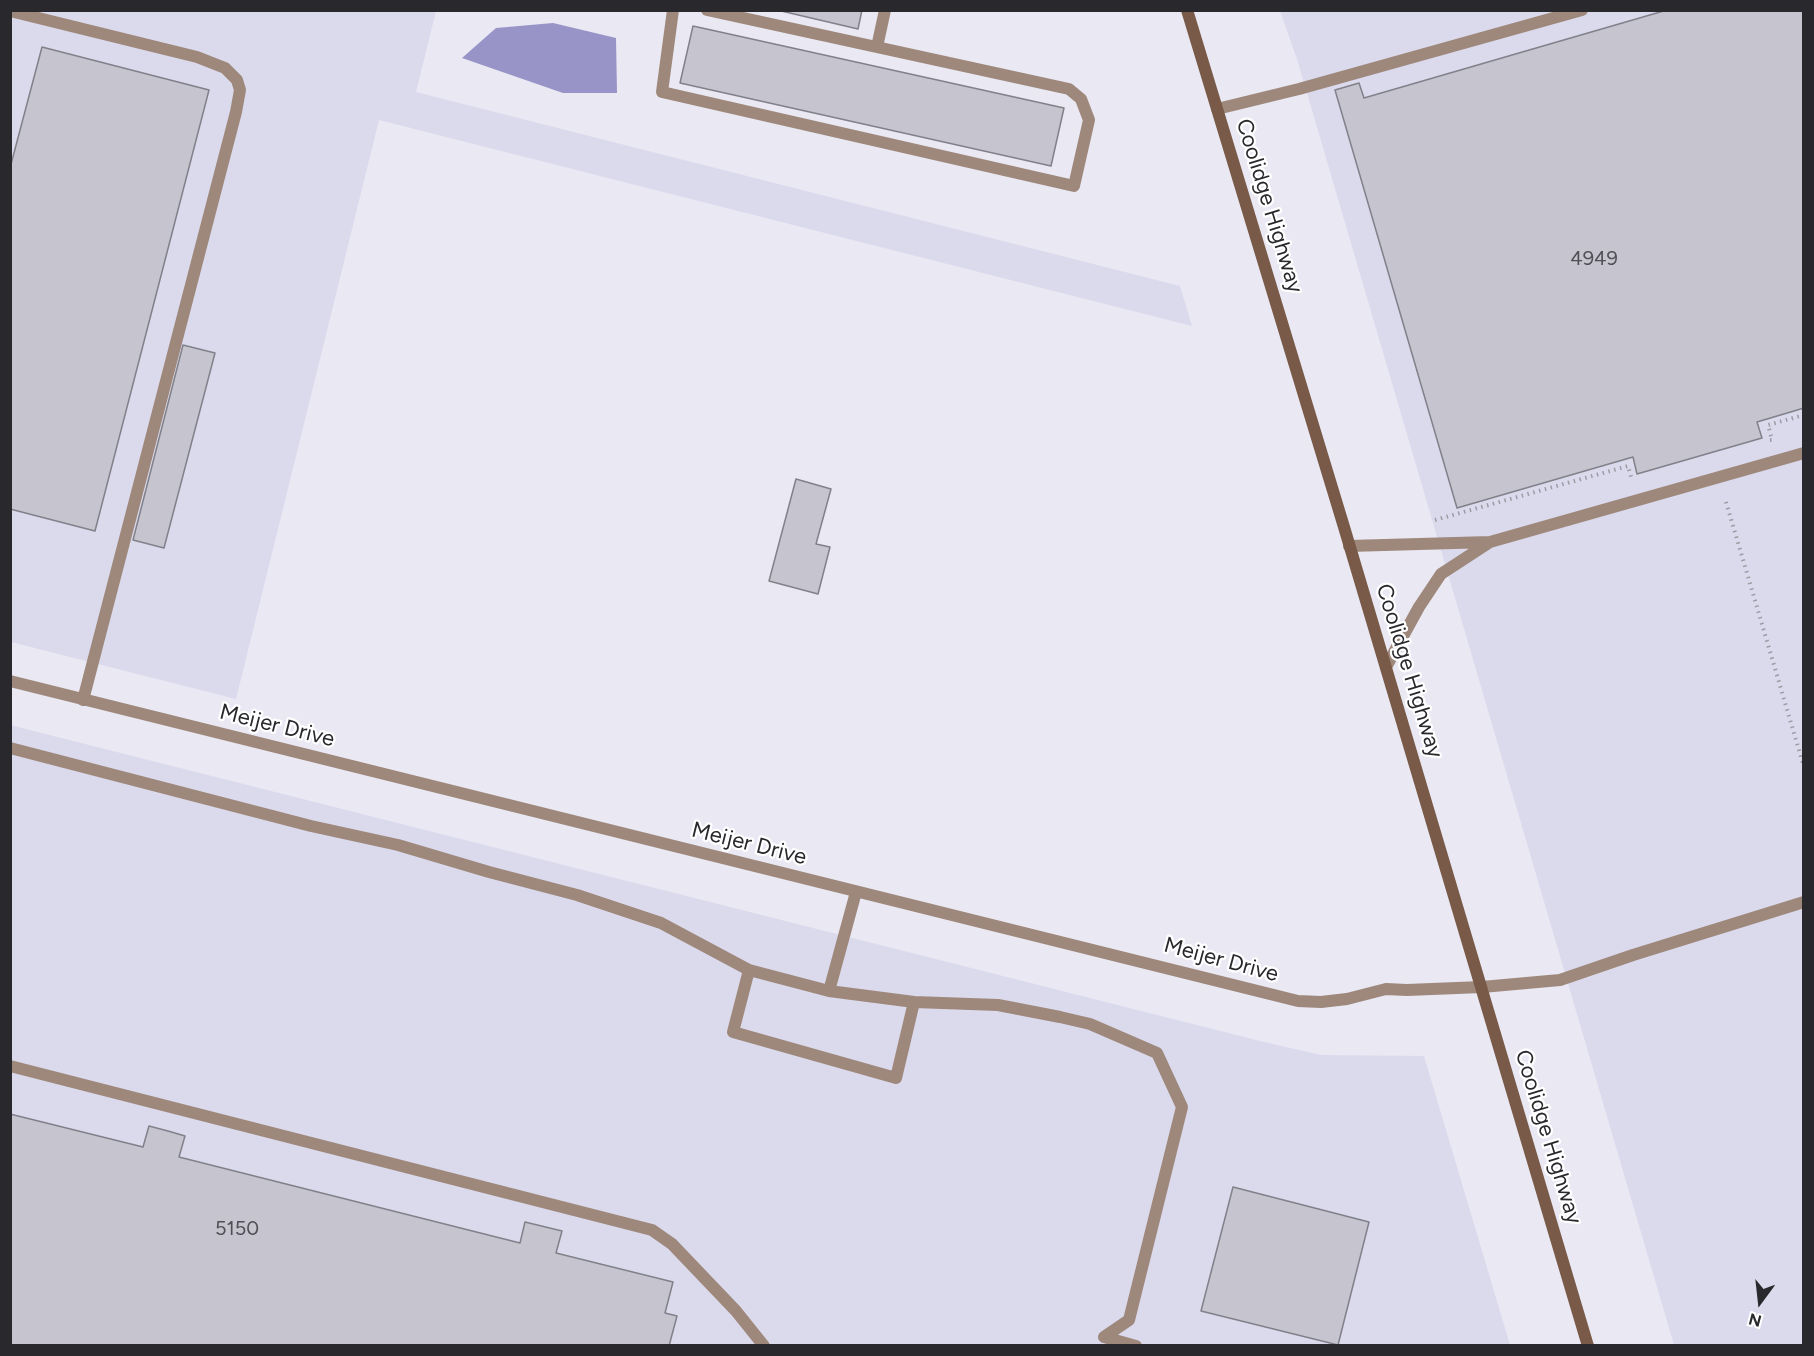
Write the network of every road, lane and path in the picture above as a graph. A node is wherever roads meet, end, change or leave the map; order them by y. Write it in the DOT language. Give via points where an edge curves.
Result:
graph roads {
  1 [pos="673,10"];
  2 [pos="707,10"];
  3 [pos="885,10"];
  4 [pos="1187,10"];
  5 [pos="1582,10"];
  6 [pos="10,11"];
  7 [pos="877,48"];
  8 [pos="1217,109"];
  9 [pos="1803,415"];
  10 [pos="1762,443"];
  11 [pos="1803,453"];
  12 [pos="1633,482"];
  13 [pos="1726,502"];
  14 [pos="1426,523"];
  15 [pos="1490,542"];
  16 [pos="1349,546"];
  17 [pos="1386,667"];
  18 [pos="10,681"];
  19 [pos="83,700"];
  20 [pos="10,748"];
  21 [pos="1803,767"];
  22 [pos="856,892"];
  23 [pos="1803,902"];
  24 [pos="749,970"];
  25 [pos="1482,987"];
  26 [pos="829,992"];
  27 [pos="914,1002"];
  28 [pos="10,1066"];
  29 [pos="764,1346"];
  30 [pos="1137,1346"];
  31 [pos="1588,1346"];
  1 -- 7 [label="street" via="662,92 1074,186 1089,120 1081,99 1069,89"];
  2 -- 7 [label="street"];
  3 -- 7 [label="street"];
  4 -- 8 [label="main road, Coolidge Highway"];
  5 -- 8 [label="street"];
  6 -- 19 [label="street" via="197,57 225,68 237,80 240,90"];
  8 -- 16 [label="main road, Coolidge Highway"];
  9 -- 10 [label="path" via="1768,425 1772,440"];
  11 -- 15 [label="street"];
  12 -- 14 [label="path" via="1628,466"];
  13 -- 21 [label="path"];
  15 -- 16 [label="street"];
  15 -- 17 [label="street" via="1441,574"];
  16 -- 17 [label="main road, Coolidge Highway"];
  17 -- 25 [label="main road, Coolidge Highway"];
  18 -- 19 [label="street, Meijer Drive"];
  19 -- 22 [label="street, Meijer Drive"];
  20 -- 24 [label="street" via="398,845 577,895 661,923"];
  22 -- 25 [label="street, Meijer Drive" via="1298,1001 1347,999 1386,989"];
  22 -- 26 [label="street"];
  23 -- 25 [label="street, Meijer Drive" via="1560,980"];
  24 -- 26 [label="street"];
  24 -- 27 [label="street" via="733,1032 896,1078"];
  25 -- 31 [label="main road, Coolidge Highway"];
  26 -- 27 [label="street"];
  27 -- 30 [label="street" via="998,1005 1060,1017 1090,1024 1157,1053 1182,1107 1130,1320 1104,1337"];
  28 -- 29 [label="street" via="652,1230 672,1244"];
}
